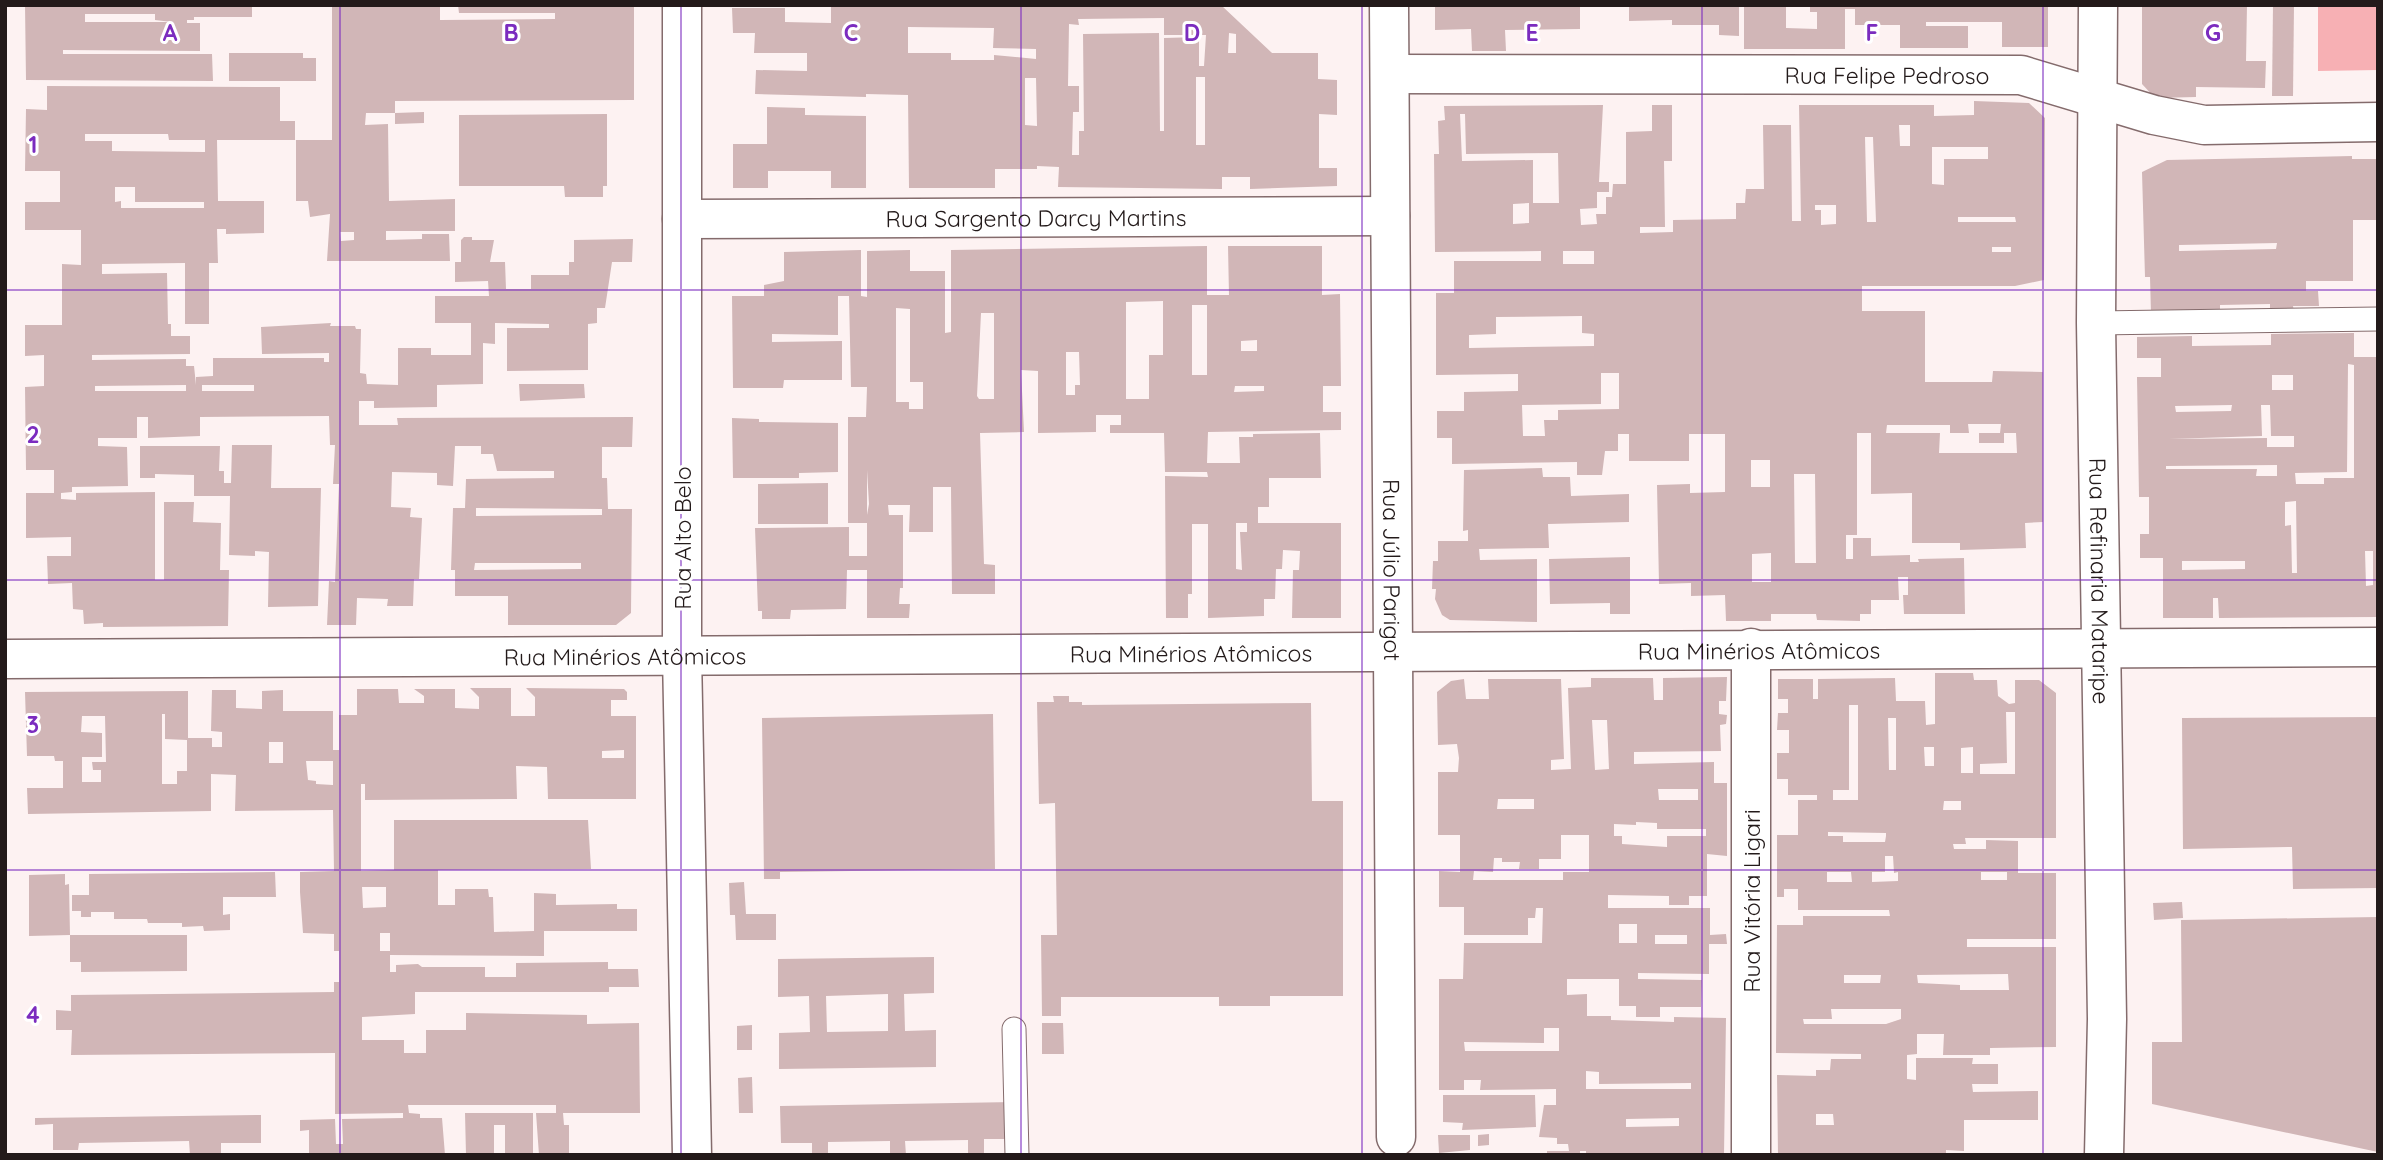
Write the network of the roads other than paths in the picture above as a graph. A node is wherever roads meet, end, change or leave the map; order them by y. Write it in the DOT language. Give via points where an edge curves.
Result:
graph roads {
  1 [pos="682,5"];
  2 [pos="1389,5"];
  3 [pos="2098,5"];
  4 [pos="1390,74"];
  5 [pos="2097,99"];
  6 [pos="2378,122"];
  7 [pos="1390,216"];
  8 [pos="682,219"];
  9 [pos="2378,319"];
  10 [pos="2096,323"];
  11 [pos="2378,647"];
  12 [pos="1751,648"];
  13 [pos="2100,648"];
  14 [pos="1392,650"];
  15 [pos="681,655"];
  16 [pos="5,659"];
  17 [pos="1014,1029"];
  18 [pos="1396,1137"];
  19 [pos="692,1155"];
  20 [pos="1017,1155"];
  21 [pos="1751,1155"];
  22 [pos="2104,1155"];
  1 -- 8 [label="street, Rua Alto Belo"];
  2 -- 4 [label="street, Rua Júlio Parigot"];
  3 -- 5 [label="street, Rua Refinaria Mataripe"];
  4 -- 5 [label="street, Rua Felipe Pedroso" via="2021,75"];
  4 -- 7 [label="street, Rua Júlio Parigot"];
  5 -- 6 [label="street, Rua Felipe Pedroso" via="2204,125"];
  5 -- 10 [label="street, Rua Refinaria Mataripe"];
  7 -- 8 [label="street, Rua Sargento Darcy Martins"];
  7 -- 14 [label="street, Rua Júlio Parigot"];
  8 -- 15 [label="street, Rua Alto Belo"];
  9 -- 10 [label="lane"];
  10 -- 13 [label="street, Rua Refinaria Mataripe"];
  11 -- 13 [label="street, Rua Minérios Atômicos"];
  12 -- 13 [label="street, Rua Minérios Atômicos"];
  12 -- 14 [label="street, Rua Minérios Atômicos"];
  12 -- 21 [label="street, Rua Vitória Ligari"];
  13 -- 22 [label="street, Rua Refinaria Mataripe"];
  14 -- 15 [label="street, Rua Minérios Atômicos"];
  14 -- 18 [label="street, Rua Júlio Parigot"];
  15 -- 16 [label="street, Rua Minérios Atômicos"];
  15 -- 19 [label="street, Rua Alto Belo"];
  17 -- 20 [label="lane"];
}
